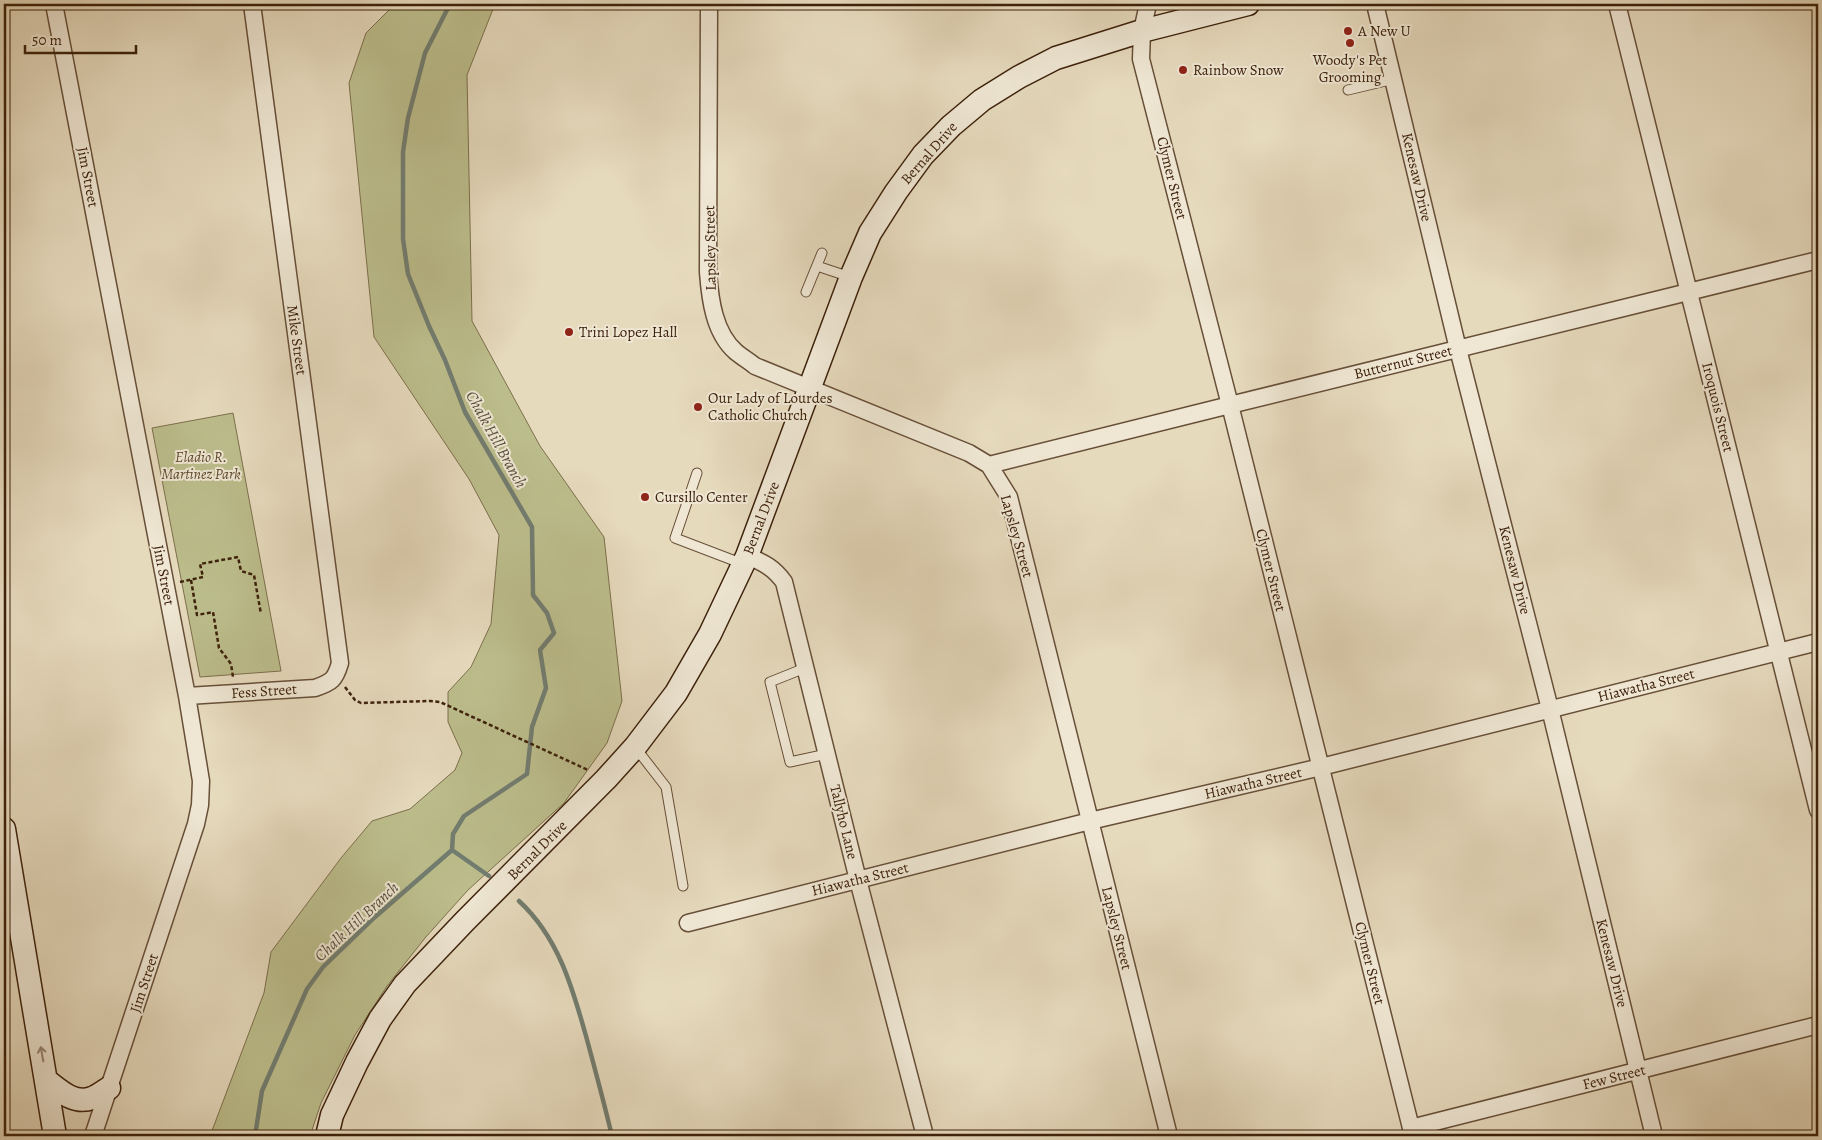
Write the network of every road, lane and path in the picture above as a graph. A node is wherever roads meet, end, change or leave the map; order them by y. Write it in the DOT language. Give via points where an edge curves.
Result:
graph roads {
  1 [pos="54,4"];
  2 [pos="252,4"];
  3 [pos="709,4"];
  4 [pos="1148,4"];
  5 [pos="1375,4"];
  6 [pos="1617,4"];
  7 [pos="1238,5"];
  8 [pos="1142,31"];
  9 [pos="1394,79"];
  10 [pos="1348,90"];
  11 [pos="822,253"];
  12 [pos="1818,260"];
  13 [pos="817,266"];
  14 [pos="851,277"];
  15 [pos="806,292"];
  16 [pos="1690,292"];
  17 [pos="1458,349"];
  18 [pos="809,387"];
  19 [pos="1230,404"];
  20 [pos="989,465"];
  21 [pos="697,472"];
  22 [pos="745,560"];
  23 [pos="191,580"];
  24 [pos="176,582"];
  25 [pos="261,614"];
  26 [pos="1818,642"];
  27 [pos="1779,651"];
  28 [pos="806,668"];
  29 [pos="336,676"];
  30 [pos="229,680"];
  31 [pos="188,696"];
  32 [pos="1550,709"];
  33 [pos="635,747"];
  34 [pos="827,754"];
  35 [pos="1321,767"];
  36 [pos="591,772"];
  37 [pos="1818,810"];
  38 [pos="1090,822"];
  39 [pos="4,828"];
  40 [pos="858,880"];
  41 [pos="682,886"];
  42 [pos="688,923"];
  43 [pos="1818,1025"];
  44 [pos="1637,1071"];
  45 [pos="46,1080"];
  46 [pos="109,1088"];
  47 [pos="1412,1132"];
  48 [pos="55,1136"];
  49 [pos="93,1136"];
  50 [pos="327,1136"];
  51 [pos="925,1136"];
  52 [pos="1169,1136"];
  53 [pos="1654,1136"];
  1 -- 31 [label="street, Jim Street"];
  2 -- 29 [label="street, Mike Street" via="340,663"];
  3 -- 18 [label="street, Lapsley Street" via="708,272 714,314 735,351 755,366"];
  4 -- 8 [label="street, Clymer Street"];
  5 -- 9 [label="street, Kenesaw Drive"];
  6 -- 16 [label="street, Iroquois Street"];
  7 -- 8 [label="street, Bernal Drive"];
  8 -- 14 [label="street, Bernal Drive" via="1056,58 982,100 951,126 923,155 896,192 870,232"];
  8 -- 19 [label="street, Clymer Street" via="1141,59"];
  9 -- 10 [label="lane"];
  9 -- 17 [label="street, Kenesaw Drive"];
  11 -- 13 [label="lane"];
  12 -- 16 [label="street, Butternut Street"];
  13 -- 14 [label="lane"];
  13 -- 15 [label="lane"];
  14 -- 18 [label="street, Bernal Drive"];
  16 -- 17 [label="street, Butternut Street"];
  16 -- 27 [label="street, Iroquois Street"];
  17 -- 19 [label="street, Butternut Street"];
  17 -- 32 [label="street, Kenesaw Drive"];
  18 -- 20 [label="street, Lapsley Street" via="969,453"];
  18 -- 22 [label="street, Bernal Drive"];
  19 -- 20 [label="street, Butternut Street"];
  19 -- 35 [label="street, Clymer Street"];
  20 -- 38 [label="street, Lapsley Street" via="1010,497"];
  21 -- 22 [label="lane" via="676,538"];
  22 -- 28 [label="street, Tallyho Lane" via="764,563 775,570 784,582"];
  22 -- 33 [label="street, Bernal Drive" via="710,634 676,693"];
  23 -- 24 [label="path"];
  23 -- 25 [label="path" via="203,578 200,564 238,557 241,571 254,575"];
  23 -- 30 [label="path" via="198,615 213,612 219,648 231,664 233,678"];
  26 -- 27 [label="street, Hiawatha Street"];
  27 -- 32 [label="street, Hiawatha Street"];
  27 -- 37 [label="street, Iroquois Street"];
  28 -- 34 [label="street, Tallyho Lane"];
  28 -- 34 [label="lane" via="770,682 790,762"];
  29 -- 31 [label="street, Fess Street" via="329,683 315,688"];
  29 -- 36 [label="path" via="361,703 440,702"];
  31 -- 46 [label="street, Jim Street" via="201,781 200,804"];
  32 -- 35 [label="street, Hiawatha Street"];
  32 -- 44 [label="street, Kenesaw Drive"];
  33 -- 41 [label="lane" via="666,787"];
  33 -- 50 [label="street, Bernal Drive" via="405,984 380,1019 357,1062 332,1115"];
  34 -- 40 [label="street, Tallyho Lane"];
  35 -- 38 [label="street, Hiawatha Street"];
  35 -- 47 [label="street, Clymer Street"];
  38 -- 40 [label="street, Hiawatha Street"];
  38 -- 52 [label="street, Lapsley Street"];
  45 -- 39 [label="street, one-way"];
  40 -- 42 [label="street, Hiawatha Street"];
  40 -- 51 [label="street, Tallyho Lane"];
  43 -- 44 [label="street, Few Street"];
  44 -- 47 [label="street, Few Street"];
  44 -- 53 [label="street, Kenesaw Drive"];
  45 -- 46 [label="street" via="65,1095 78,1099 91,1099"];
  45 -- 48 [label="street"];
  46 -- 49 [label="street, Jim Street"];
}
